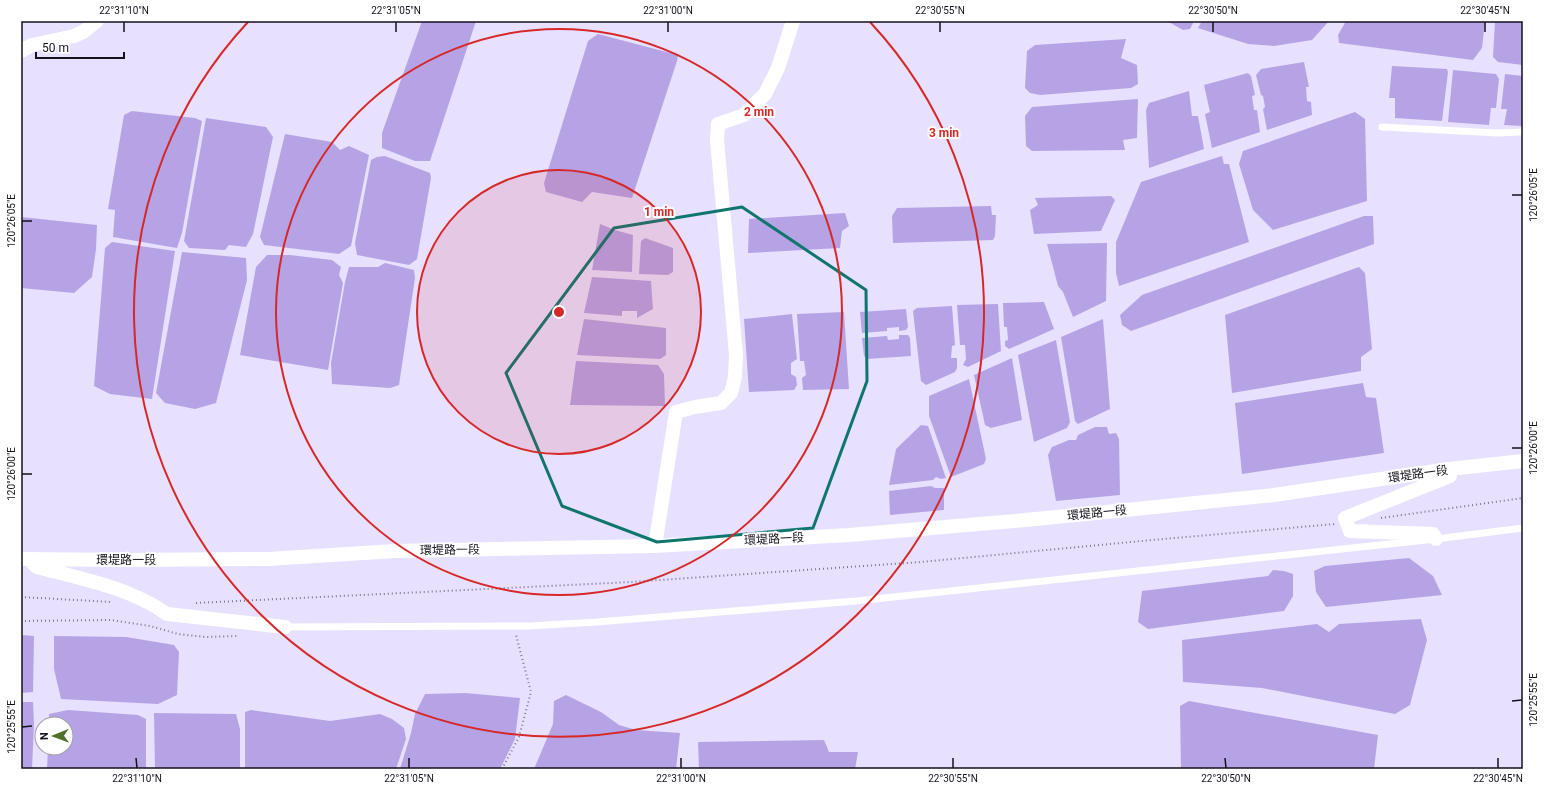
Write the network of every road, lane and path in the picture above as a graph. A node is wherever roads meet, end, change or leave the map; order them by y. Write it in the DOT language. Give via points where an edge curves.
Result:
graph roads {
  1 [pos="97,21"];
  2 [pos="793,21"];
  3 [pos="21,50"];
  4 [pos="1382,127"];
  5 [pos="1523,132"];
  6 [pos="1523,461"];
  7 [pos="1449,469"];
  8 [pos="1523,498"];
  9 [pos="1378,519"];
  10 [pos="1347,523"];
  11 [pos="1523,528"];
  12 [pos="1436,539"];
  13 [pos="655,546"];
  14 [pos="25,559"];
  15 [pos="21,597"];
  16 [pos="115,602"];
  17 [pos="191,604"];
  18 [pos="21,621"];
  19 [pos="514,626"];
  20 [pos="285,627"];
  21 [pos="244,635"];
  22 [pos="502,769"];
  1 -- 3 [label="street" via="74,36 32,45"];
  2 -- 13 [label="street" via="778,68 765,94 744,115 718,124 717,140 736,355 735,377 731,393 721,403 676,412"];
  4 -- 5 [label="lane"];
  6 -- 7 [label="street, 環堤路一段"];
  7 -- 10 [label="street" via="1450,476 1345,518"];
  7 -- 13 [label="street, 環堤路一段" via="1274,495 1026,520 849,535"];
  8 -- 9 [label="path"];
  10 -- 12 [label="street" via="1350,531 1433,534"];
  10 -- 17 [label="path" via="922,562 631,582"];
  11 -- 12 [label="lane"];
  12 -- 19 [label="lane" via="856,601"];
  13 -- 14 [label="street, 環堤路一段" via="395,551 268,559"];
  14 -- 20 [label="street" via="37,567 130,593 167,614"];
  15 -- 16 [label="path"];
  18 -- 21 [label="path" via="111,620 150,626 178,634 205,637"];
  19 -- 20 [label="lane"];
  19 -- 22 [label="path" via="531,692 519,737"];
}
